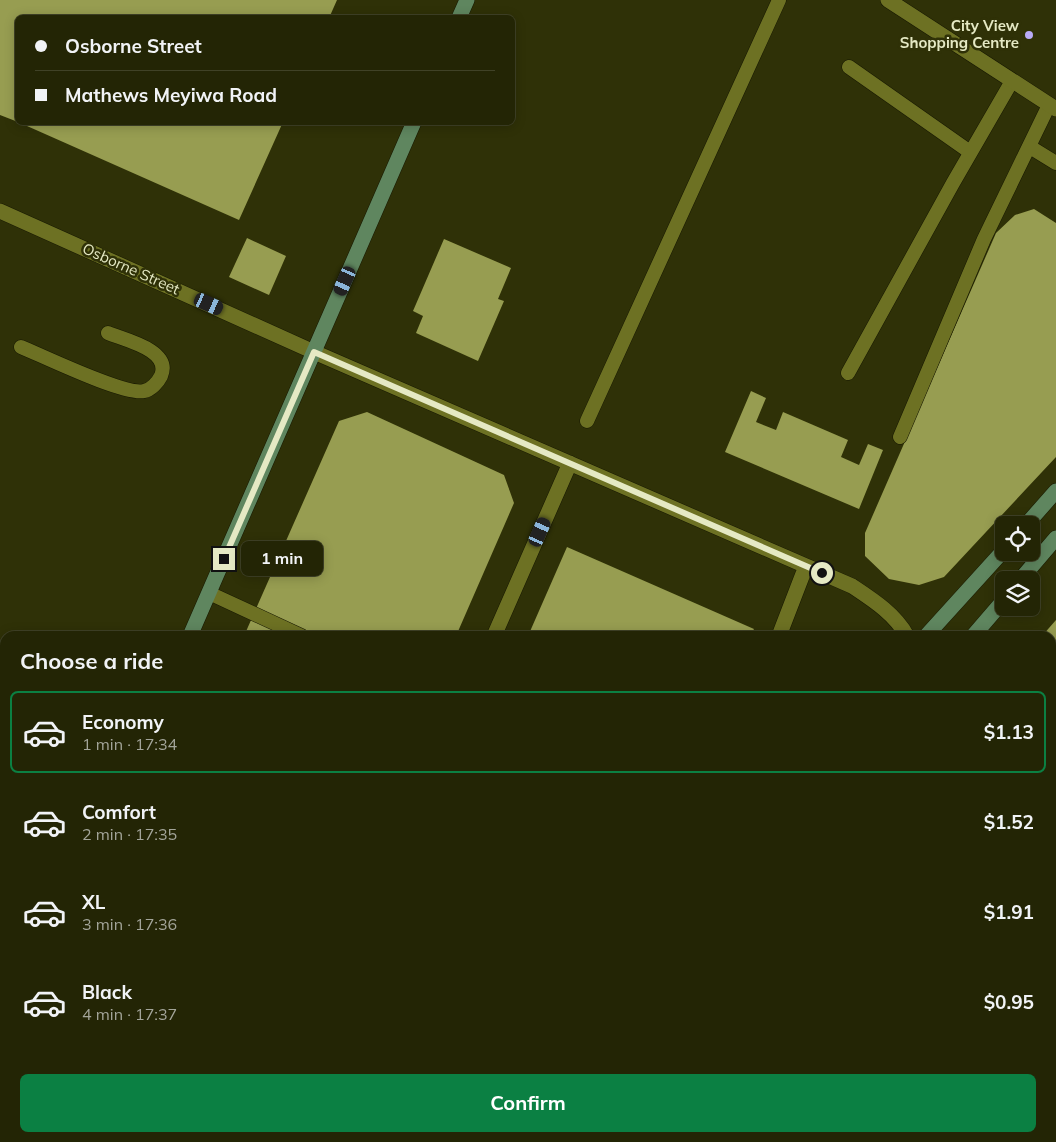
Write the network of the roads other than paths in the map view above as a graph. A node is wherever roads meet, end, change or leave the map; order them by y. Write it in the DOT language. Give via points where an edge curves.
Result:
graph roads {
  1 [pos="467,0"];
  2 [pos="779,0"];
  3 [pos="888,0"];
  4 [pos="461,15"];
  5 [pos="849,67"];
  6 [pos="1012,80"];
  7 [pos="1053,107"];
  8 [pos="413,125"];
  9 [pos="1030,147"];
  10 [pos="970,152"];
  11 [pos="1056,163"];
  12 [pos="0,210"];
  13 [pos="108,333"];
  14 [pos="21,346"];
  15 [pos="314,352"];
  16 [pos="848,373"];
  17 [pos="587,421"];
  18 [pos="900,437"];
  19 [pos="570,463"];
  20 [pos="1056,491"];
  21 [pos="1034,516"];
  22 [pos="1056,538"];
  23 [pos="995,560"];
  24 [pos="806,566"];
  25 [pos="1028,571"];
  26 [pos="209,593"];
  27 [pos="995,610"];
  28 [pos="192,631"];
  29 [pos="291,631"];
  30 [pos="496,631"];
  31 [pos="781,631"];
  32 [pos="903,631"];
  33 [pos="931,631"];
  34 [pos="976,631"];
  1 -- 4 [label="street"];
  2 -- 17 [label="lane"];
  3 -- 6 [label="street"];
  5 -- 10 [label="lane"];
  6 -- 7 [label="street"];
  6 -- 10 [label="lane"];
  7 -- 9 [label="lane"];
  8 -- 15 [label="street"];
  9 -- 11 [label="lane"];
  9 -- 18 [label="lane" via="984,239"];
  10 -- 16 [label="lane"];
  12 -- 15 [label="street, Osborne Street"];
  13 -- 14 [label="lane" via="151,350 160,358 163,368 155,385 144,391 127,389"];
  15 -- 19 [label="street, Osborne Street"];
  15 -- 26 [label="street"];
  19 -- 24 [label="street, Osborne Street"];
  19 -- 30 [label="street"];
  20 -- 21 [label="street"];
  22 -- 25 [label="street"];
  23 -- 33 [label="street"];
  24 -- 31 [label="street"];
  24 -- 32 [label="street, Osborne Street" via="852,586 875,601"];
  26 -- 28 [label="street"];
  26 -- 29 [label="lane"];
  27 -- 34 [label="street"];
}
